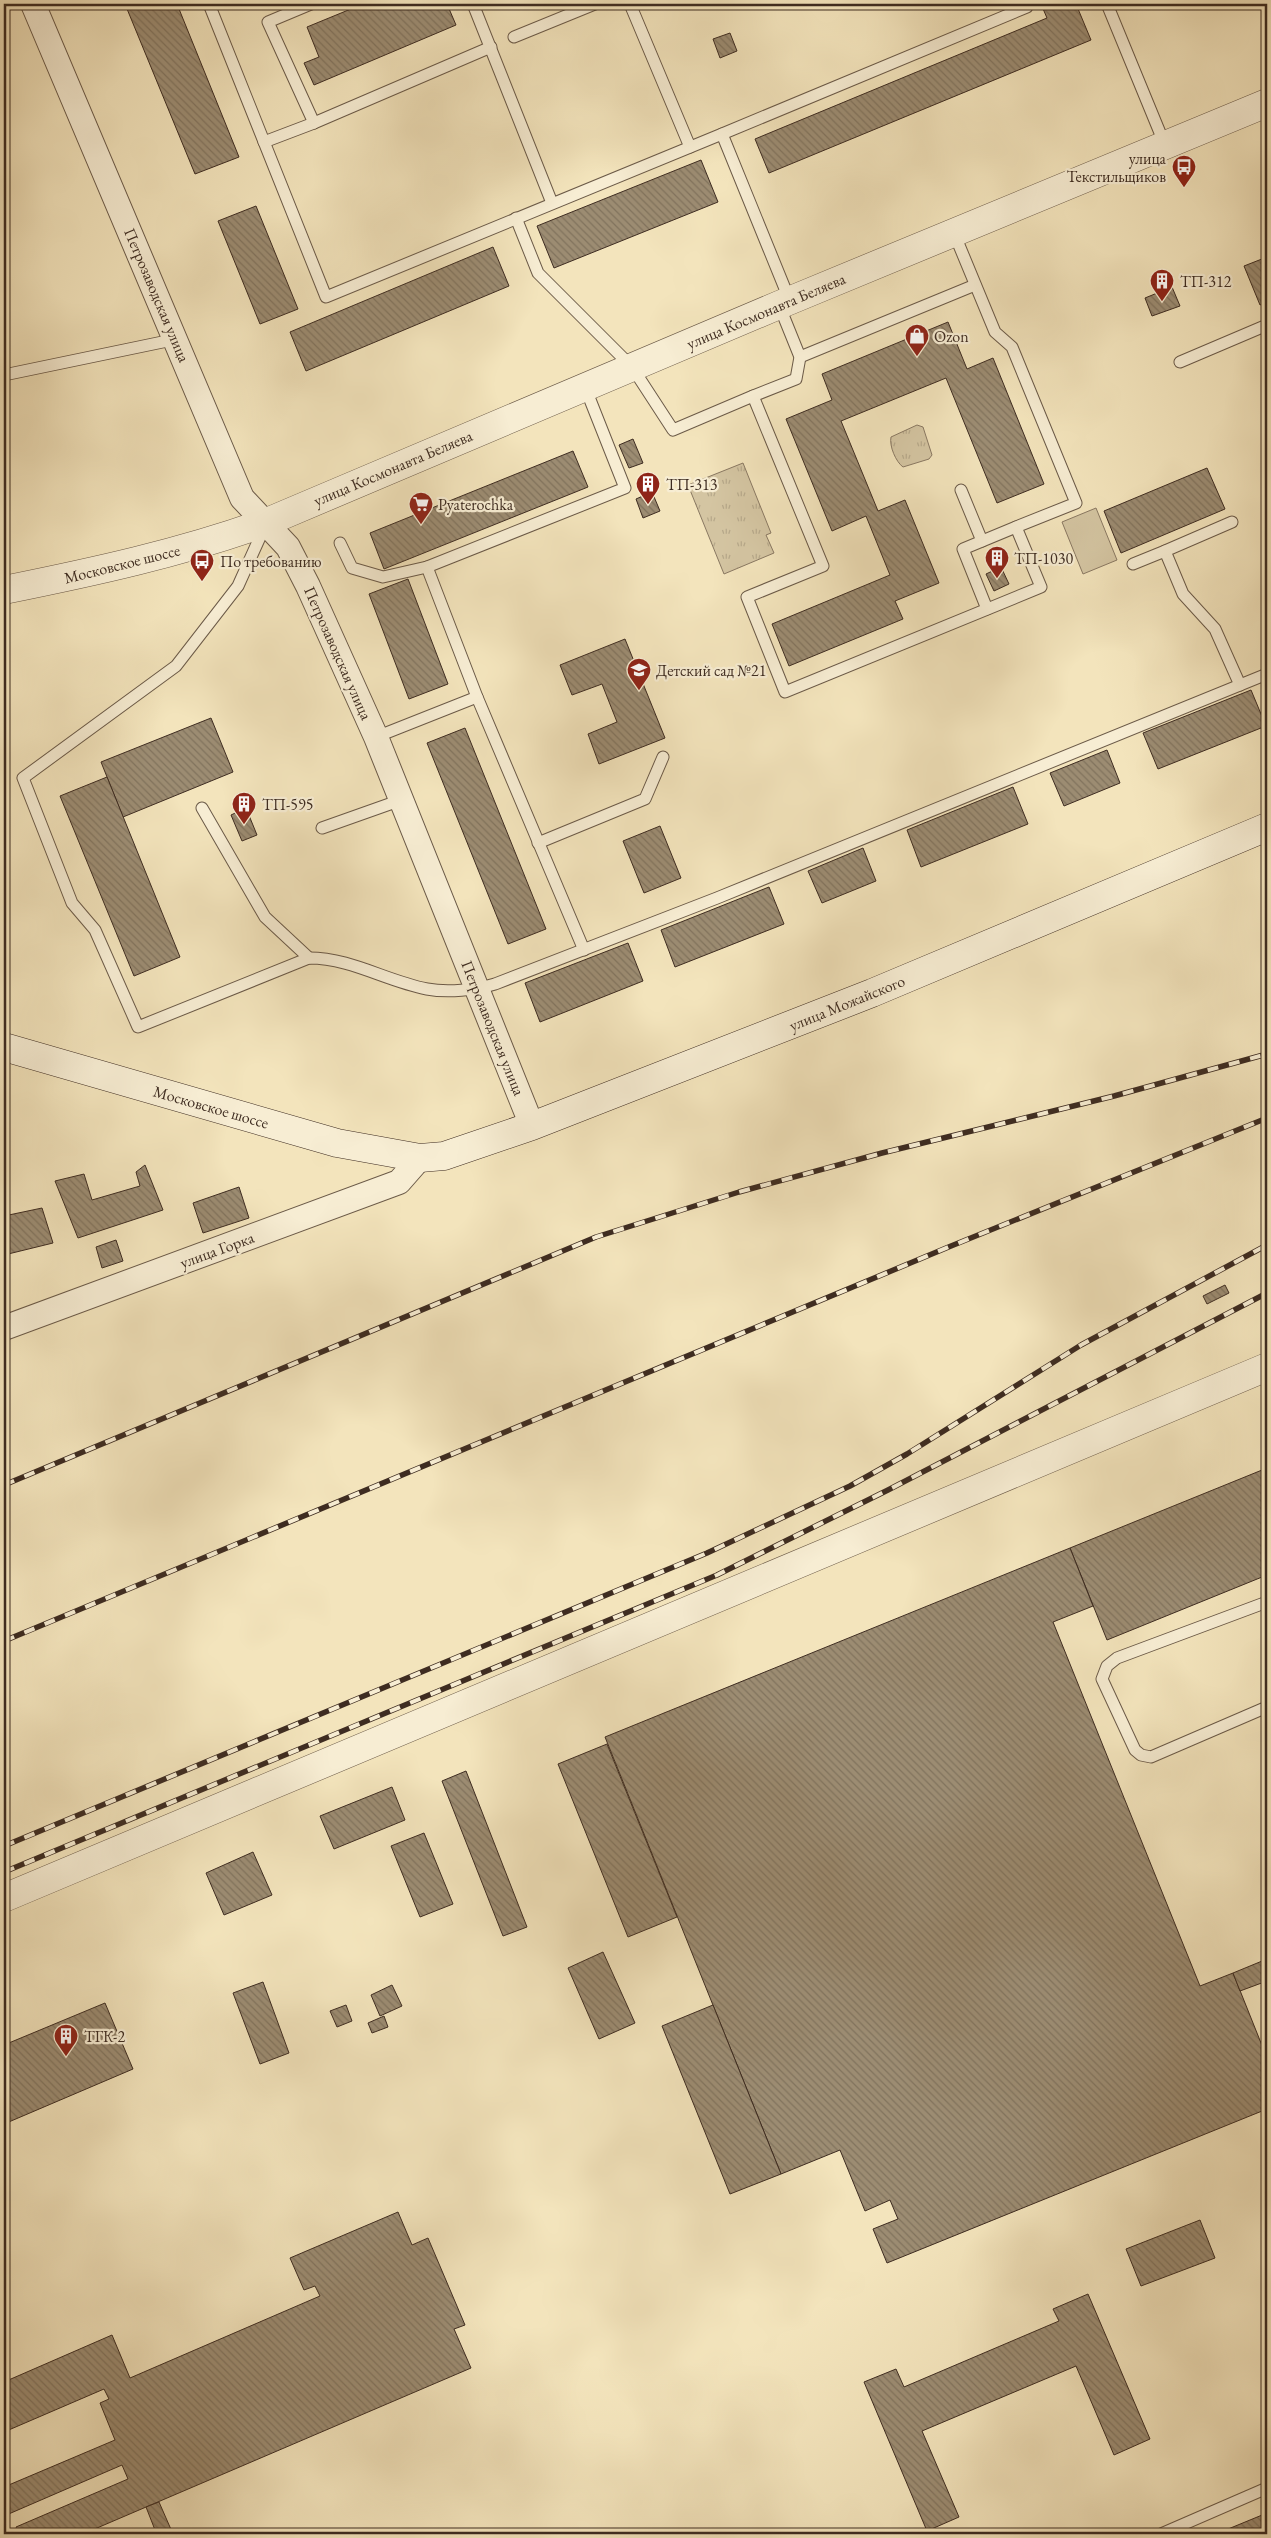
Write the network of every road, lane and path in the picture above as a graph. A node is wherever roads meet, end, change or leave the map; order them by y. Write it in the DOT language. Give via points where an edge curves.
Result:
graph roads {
  1 [pos="33,4"];
  2 [pos="209,4"];
  3 [pos="311,4"];
  4 [pos="473,4"];
  5 [pos="595,4"];
  6 [pos="630,4"];
  7 [pos="1026,4"];
  8 [pos="1107,4"];
  9 [pos="514,37"];
  10 [pos="491,47"];
  11 [pos="1267,103"];
  12 [pos="314,123"];
  13 [pos="722,134"];
  14 [pos="264,142"];
  15 [pos="1165,145"];
  16 [pos="690,147"];
  17 [pos="552,203"];
  18 [pos="516,218"];
  19 [pos="954,233"];
  20 [pos="976,285"];
  21 [pos="785,303"];
  22 [pos="1267,325"];
  23 [pos="176,340"];
  24 [pos="800,357"];
  25 [pos="1180,362"];
  26 [pos="632,367"];
  27 [pos="4,375"];
  28 [pos="585,386"];
  29 [pos="754,396"];
  30 [pos="961,490"];
  31 [pos="267,522"];
  32 [pos="1232,522"];
  33 [pos="1016,527"];
  34 [pos="982,541"];
  35 [pos="340,543"];
  36 [pos="1165,551"];
  37 [pos="1132,564"];
  38 [pos="427,567"];
  39 [pos="4,590"];
  40 [pos="987,609"];
  41 [pos="1267,674"];
  42 [pos="1240,685"];
  43 [pos="477,697"];
  44 [pos="376,737"];
  45 [pos="663,757"];
  46 [pos="401,800"];
  47 [pos="202,808"];
  48 [pos="1267,827"];
  49 [pos="322,828"];
  50 [pos="538,843"];
  51 [pos="584,950"];
  52 [pos="309,958"];
  53 [pos="477,989"];
  54 [pos="4,1047"];
  55 [pos="532,1126"];
  56 [pos="420,1158"];
  57 [pos="4,1328"];
  58 [pos="1267,1367"];
  59 [pos="1267,1602"];
  60 [pos="1267,1707"];
  61 [pos="4,1898"];
  62 [pos="1267,2488"];
  63 [pos="1161,2534"];
  1 -- 23 [label="street, Петрозаводская улица"];
  2 -- 14 [label="lane"];
  3 -- 12 [label="lane" via="268,22"];
  4 -- 10 [label="lane"];
  5 -- 9 [label="lane"];
  6 -- 16 [label="lane"];
  7 -- 13 [label="lane" via="1027,7"];
  8 -- 15 [label="lane"];
  10 -- 12 [label="lane"];
  10 -- 17 [label="lane"];
  11 -- 15 [label="street, улица Космонавта Беляева"];
  12 -- 14 [label="lane"];
  13 -- 16 [label="lane"];
  13 -- 21 [label="lane"];
  14 -- 18 [label="lane" via="326,297"];
  15 -- 19 [label="street, улица Космонавта Беляева"];
  16 -- 17 [label="lane"];
  17 -- 18 [label="lane"];
  18 -- 26 [label="lane" via="538,272"];
  19 -- 20 [label="lane"];
  19 -- 21 [label="street, улица Космонавта Беляева"];
  20 -- 24 [label="lane"];
  20 -- 33 [label="lane" via="995,332 1012,347 1076,503"];
  21 -- 24 [label="lane"];
  21 -- 26 [label="street, улица Космонавта Беляева"];
  22 -- 25 [label="lane"];
  23 -- 27 [label="lane"];
  23 -- 31 [label="street, Петрозаводская улица" via="242,498"];
  24 -- 29 [label="lane" via="796,379"];
  26 -- 28 [label="street, улица Космонавта Беляева"];
  26 -- 29 [label="lane" via="673,430"];
  28 -- 31 [label="street, улица Космонавта Беляева"];
  28 -- 38 [label="lane" via="625,488"];
  29 -- 40 [label="lane" via="823,566 747,597 785,692"];
  30 -- 34 [label="lane"];
  31 -- 39 [label="street, Московское шоссе" via="218,540"];
  31 -- 44 [label="street, Петрозаводская улица" via="288,547"];
  31 -- 52 [label="lane" via="238,586 176,666 23,778 72,903 95,930 138,1028"];
  32 -- 36 [label="lane"];
  33 -- 34 [label="lane"];
  33 -- 40 [label="lane" via="1041,587"];
  34 -- 40 [label="lane" via="963,549"];
  35 -- 38 [label="lane" via="352,568 383,577"];
  36 -- 37 [label="lane"];
  36 -- 42 [label="lane" via="1183,594 1215,629"];
  38 -- 43 [label="lane"];
  41 -- 42 [label="lane"];
  42 -- 51 [label="lane"];
  43 -- 44 [label="lane"];
  43 -- 50 [label="lane"];
  44 -- 46 [label="street, Петрозаводская улица"];
  45 -- 50 [label="lane" via="644,799"];
  46 -- 49 [label="lane"];
  46 -- 53 [label="street, Петрозаводская улица"];
  47 -- 52 [label="lane" via="265,917"];
  48 -- 55 [label="street, улица Можайского" via="872,993"];
  50 -- 51 [label="lane"];
  51 -- 53 [label="lane"];
  52 -- 53 [label="lane" via="339,960 427,989"];
  53 -- 55 [label="street, Петрозаводская улица"];
  54 -- 56 [label="street, Московское шоссе" via="337,1143"];
  55 -- 56 [label="street, улица Можайского" via="467,1150"];
  56 -- 57 [label="street, улица Горка" via="399,1182"];
  58 -- 61 [label="street"];
  59 -- 60 [label="lane" via="1117,1658 1107,1666 1102,1679 1135,1750 1146,1757"];
  62 -- 63 [label="lane"];
}
